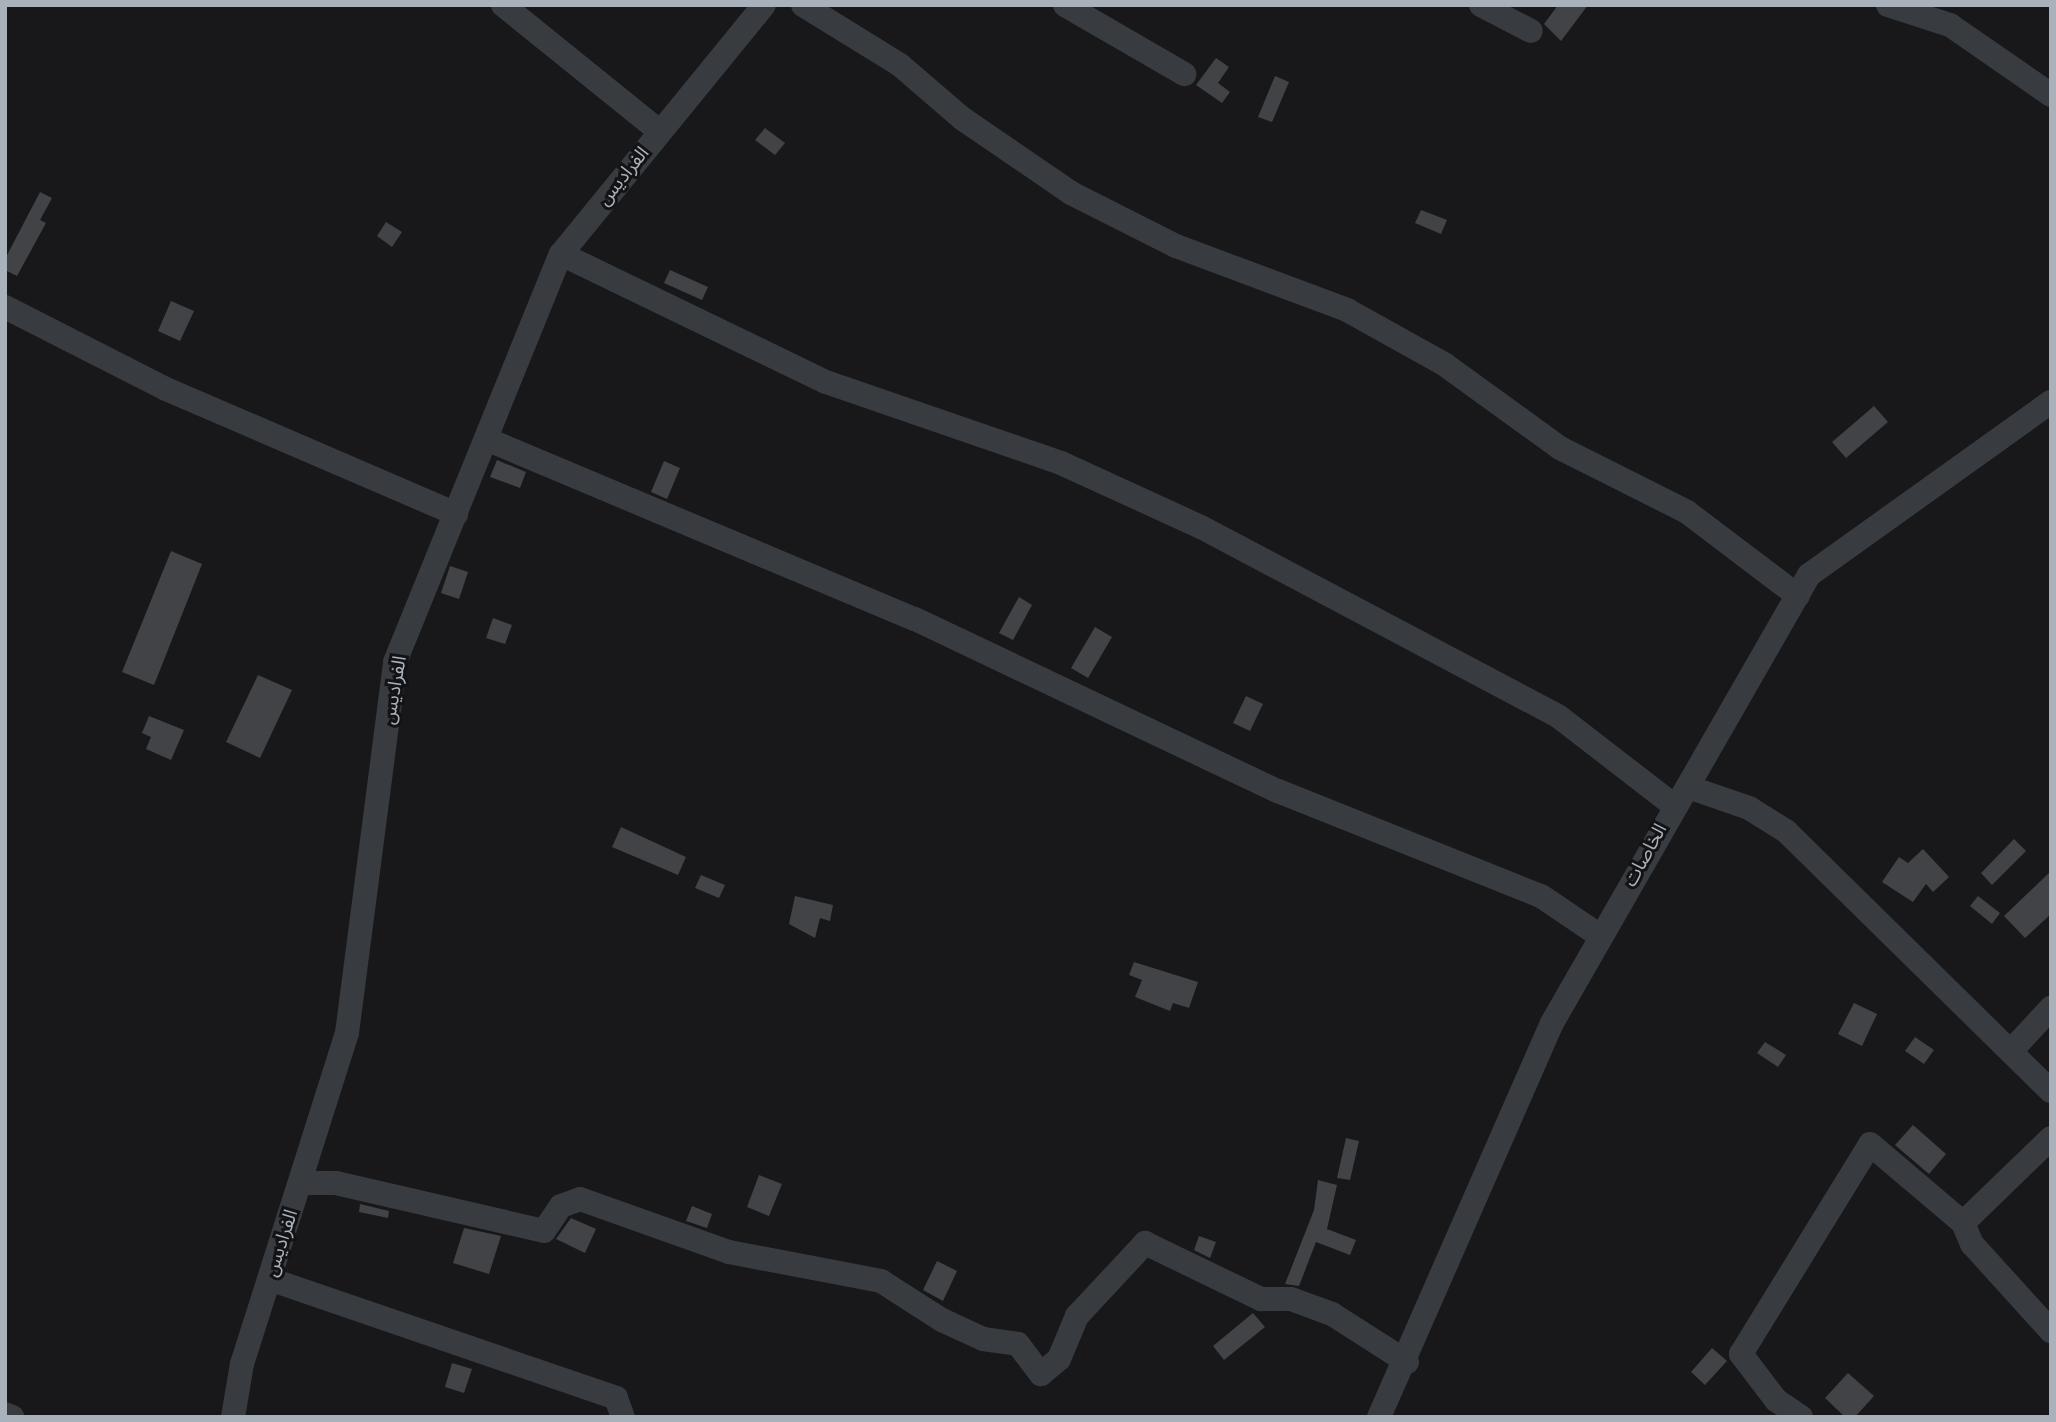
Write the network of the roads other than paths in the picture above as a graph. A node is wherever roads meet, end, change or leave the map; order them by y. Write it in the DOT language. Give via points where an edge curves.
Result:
graph roads {
  1 [pos="503,5"];
  2 [pos="764,5"];
  3 [pos="803,5"];
  4 [pos="1065,5"];
  5 [pos="1481,5"];
  6 [pos="1888,5"];
  7 [pos="1531,32"];
  8 [pos="1184,74"];
  9 [pos="2051,94"];
  10 [pos="659,131"];
  11 [pos="561,254"];
  12 [pos="5,307"];
  13 [pos="2051,402"];
  14 [pos="486,439"];
  15 [pos="456,514"];
  16 [pos="1798,596"];
  17 [pos="1680,795"];
  18 [pos="1600,936"];
  19 [pos="2051,1008"];
  20 [pos="2011,1051"];
  21 [pos="2051,1091"];
  22 [pos="2051,1138"];
  23 [pos="300,1183"];
  24 [pos="1964,1223"];
  25 [pos="269,1279"];
  26 [pos="2051,1331"];
  27 [pos="1407,1362"];
  28 [pos="5,1414"];
  29 [pos="12,1417"];
  30 [pos="233,1417"];
  31 [pos="623,1417"];
  32 [pos="1379,1417"];
  33 [pos="1801,1417"];
  1 -- 10 [label="street"];
  2 -- 10 [label="street, الفراديس"];
  3 -- 16 [label="street" via="900,65 963,119 1071,193 1176,246 1347,310 1444,365 1560,448 1688,512"];
  4 -- 8 [label="street"];
  5 -- 7 [label="street"];
  6 -- 9 [label="street" via="1950,25"];
  10 -- 11 [label="street, الفراديس"];
  11 -- 14 [label="street, الفراديس"];
  11 -- 17 [label="street" via="826,382 1062,463 1201,527 1558,716"];
  12 -- 15 [label="street" via="166,389"];
  13 -- 16 [label="street, الخاصات" via="1809,575"];
  14 -- 15 [label="street, الفراديس"];
  14 -- 18 [label="street" via="902,613 1278,791 1541,896"];
  15 -- 23 [label="street, الفراديس" via="395,662 347,1033"];
  16 -- 17 [label="street, الخاصات"];
  17 -- 18 [label="street, الخاصات"];
  17 -- 20 [label="street" via="1749,808 1786,831"];
  18 -- 27 [label="street, الخاصات" via="1552,1023"];
  19 -- 20 [label="street"];
  20 -- 21 [label="street"];
  22 -- 24 [label="street"];
  23 -- 25 [label="street, الفراديس"];
  23 -- 27 [label="street" via="335,1183 544,1231 561,1206 580,1199 729,1252 881,1281 982,1339 1018,1344 1041,1374 1059,1359 1077,1316 1145,1243 1261,1299 1291,1299 1332,1314"];
  24 -- 26 [label="street" via="1972,1244"];
  24 -- 33 [label="street" via="1870,1144 1741,1354 1776,1400"];
  25 -- 30 [label="street, الفراديس"];
  25 -- 31 [label="street" via="616,1398"];
  27 -- 32 [label="street, الخاصات"];
  28 -- 29 [label="street"];
}
